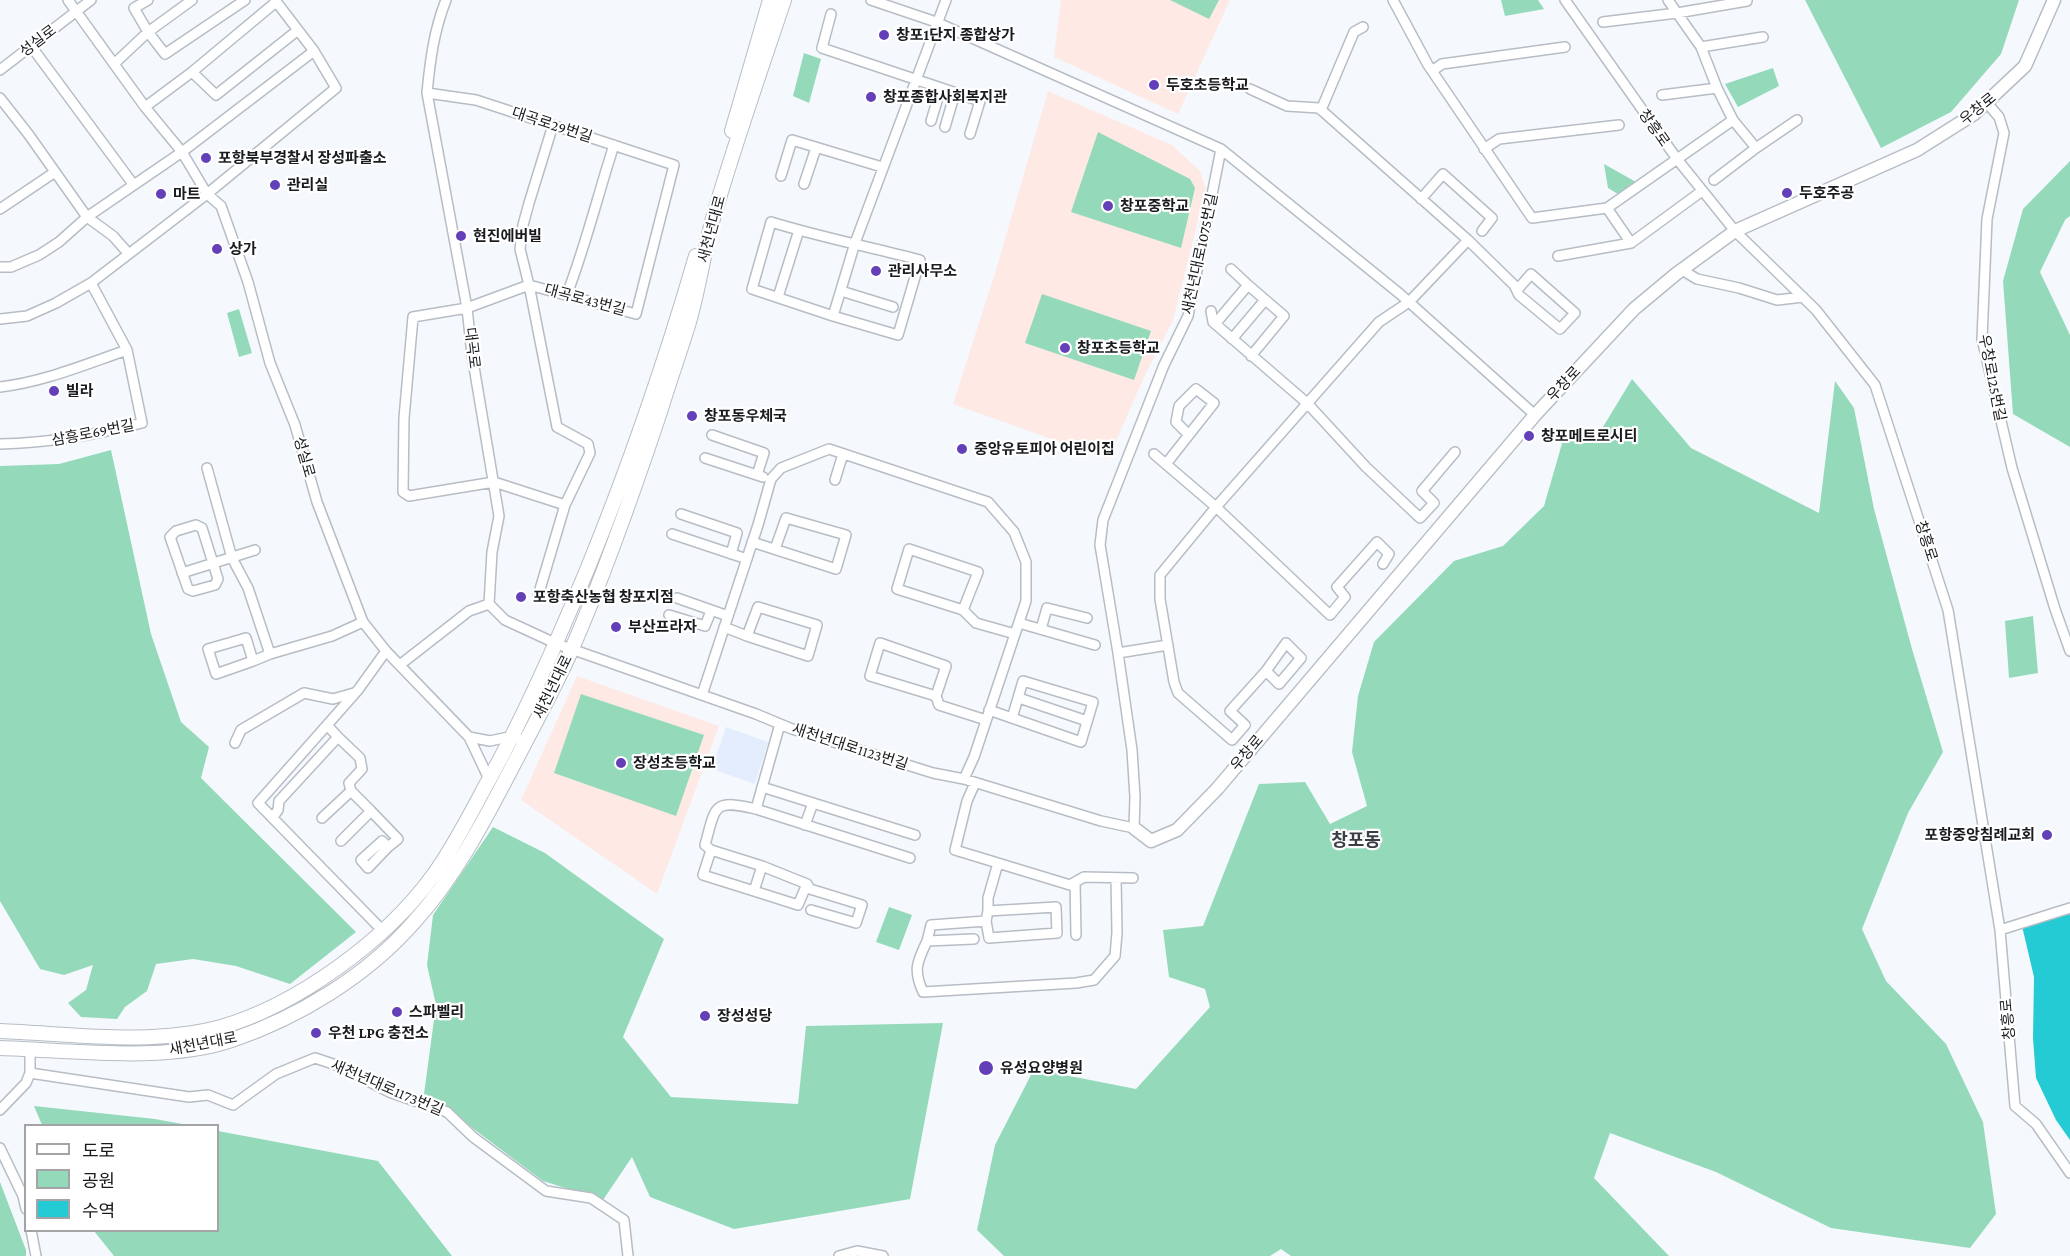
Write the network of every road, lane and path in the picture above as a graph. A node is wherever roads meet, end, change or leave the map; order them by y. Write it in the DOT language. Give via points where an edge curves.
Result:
graph roads {
  1 [pos="68,0"];
  2 [pos="91,0"];
  3 [pos="148,0"];
  4 [pos="192,0"];
  5 [pos="245,0"];
  6 [pos="446,0"];
  7 [pos="770,0"];
  8 [pos="784,0"];
  9 [pos="871,0"];
  10 [pos="945,0"];
  11 [pos="1394,0"];
  12 [pos="1565,0"];
  13 [pos="1668,0"];
  14 [pos="2054,0"];
  15 [pos="275,1"];
  16 [pos="1747,1"];
  17 [pos="76,12"];
  18 [pos="1677,13"];
  19 [pos="831,14"];
  20 [pos="936,22"];
  21 [pos="1603,22"];
  22 [pos="1363,27"];
  23 [pos="298,30"];
  24 [pos="148,32"];
  25 [pos="1763,37"];
  26 [pos="31,46"];
  27 [pos="1565,47"];
  28 [pos="1701,47"];
  29 [pos="314,51"];
  30 [pos="114,64"];
  31 [pos="0,70"];
  32 [pos="1432,71"];
  33 [pos="192,72"];
  34 [pos="916,80"];
  35 [pos="941,88"];
  36 [pos="1717,88"];
  37 [pos="1250,89"];
  38 [pos="427,93"];
  39 [pos="955,93"];
  40 [pos="1662,95"];
  41 [pos="0,98"];
  42 [pos="1986,104"];
  43 [pos="145,107"];
  44 [pos="1321,110"];
  45 [pos="1733,120"];
  46 [pos="1797,120"];
  47 [pos="931,121"];
  48 [pos="553,125"];
  49 [pos="1619,125"];
  50 [pos="945,127"];
  51 [pos="970,134"];
  52 [pos="614,145"];
  53 [pos="816,148"];
  54 [pos="1484,148"];
  55 [pos="1756,148"];
  56 [pos="1221,149"];
  57 [pos="182,152"];
  58 [pos="1677,159"];
  59 [pos="882,168"];
  60 [pos="55,172"];
  61 [pos="782,176"];
  62 [pos="1714,180"];
  63 [pos="133,184"];
  64 [pos="804,184"];
  65 [pos="1702,191"];
  66 [pos="207,194"];
  67 [pos="1421,199"];
  68 [pos="1607,208"];
  69 [pos="0,209"];
  70 [pos="87,217"];
  71 [pos="799,230"];
  72 [pos="1482,231"];
  73 [pos="1735,231"];
  74 [pos="1468,240"];
  75 [pos="855,243"];
  76 [pos="1631,243"];
  77 [pos="128,253"];
  78 [pos="1558,256"];
  79 [pos="0,267"];
  80 [pos="1231,268"];
  81 [pos="1682,270"];
  82 [pos="91,283"];
  83 [pos="529,285"];
  84 [pos="1248,285"];
  85 [pos="1517,290"];
  86 [pos="841,291"];
  87 [pos="567,294"];
  88 [pos="778,297"];
  89 [pos="1803,297"];
  90 [pos="1265,300"];
  91 [pos="1409,302"];
  92 [pos="893,307"];
  93 [pos="467,308"];
  94 [pos="1211,311"];
  95 [pos="636,314"];
  96 [pos="833,316"];
  97 [pos="0,319"];
  98 [pos="1215,324"];
  99 [pos="1232,339"];
  100 [pos="127,350"];
  101 [pos="1251,356"];
  102 [pos="0,387"];
  103 [pos="1307,403"];
  104 [pos="1535,415"];
  105 [pos="712,435"];
  106 [pos="1189,435"];
  107 [pos="0,444"];
  108 [pos="1455,452"];
  109 [pos="843,454"];
  110 [pos="1154,454"];
  111 [pos="705,458"];
  112 [pos="1166,464"];
  113 [pos="207,468"];
  114 [pos="757,475"];
  115 [pos="771,479"];
  116 [pos="835,480"];
  117 [pos="494,482"];
  118 [pos="565,505"];
  119 [pos="1216,507"];
  120 [pos="681,514"];
  121 [pos="672,534"];
  122 [pos="752,542"];
  123 [pos="775,549"];
  124 [pos="255,550"];
  125 [pos="731,554"];
  126 [pos="232,558"];
  127 [pos="747,559"];
  128 [pos="212,563"];
  129 [pos="1383,564"];
  130 [pos="182,573"];
  131 [pos="538,596"];
  132 [pos="677,598"];
  133 [pos="489,604"];
  134 [pos="963,610"];
  135 [pos="711,611"];
  136 [pos="669,615"];
  137 [pos="728,616"];
  138 [pos="1087,618"];
  139 [pos="363,622"];
  140 [pos="1019,623"];
  141 [pos="724,627"];
  142 [pos="1041,629"];
  143 [pos="1015,634"];
  144 [pos="747,636"];
  145 [pos="557,644"];
  146 [pos="1095,645"];
  147 [pos="1168,645"];
  148 [pos="572,650"];
  149 [pos="386,651"];
  150 [pos="2070,651"];
  151 [pos="1118,653"];
  152 [pos="270,654"];
  153 [pos="253,662"];
  154 [pos="401,664"];
  155 [pos="1266,671"];
  156 [pos="356,692"];
  157 [pos="702,695"];
  158 [pos="936,696"];
  159 [pos="1019,698"];
  160 [pos="989,710"];
  161 [pos="1012,718"];
  162 [pos="986,720"];
  163 [pos="1087,721"];
  164 [pos="780,724"];
  165 [pos="327,725"];
  166 [pos="338,737"];
  167 [pos="469,737"];
  168 [pos="519,740"];
  169 [pos="235,743"];
  170 [pos="489,779"];
  171 [pos="964,780"];
  172 [pos="975,783"];
  173 [pos="762,787"];
  174 [pos="351,791"];
  175 [pos="813,803"];
  176 [pos="756,809"];
  177 [pos="371,812"];
  178 [pos="273,817"];
  179 [pos="321,818"];
  180 [pos="805,825"];
  181 [pos="1134,828"];
  182 [pos="915,835"];
  183 [pos="341,841"];
  184 [pos="388,847"];
  185 [pos="711,850"];
  186 [pos="910,858"];
  187 [pos="998,863"];
  188 [pos="762,866"];
  189 [pos="1116,878"];
  190 [pos="1133,878"];
  191 [pos="1075,882"];
  192 [pos="807,884"];
  193 [pos="754,891"];
  194 [pos="2070,909"];
  195 [pos="811,910"];
  196 [pos="987,916"];
  197 [pos="382,930"];
  198 [pos="2000,930"];
  199 [pos="1076,935"];
  200 [pos="974,939"];
  201 [pos="927,941"];
  202 [pos="0,1031"];
  203 [pos="82,1035"];
  204 [pos="0,1048"];
  205 [pos="30,1049"];
  206 [pos="82,1052"];
  207 [pos="30,1073"];
  208 [pos="0,1110"];
  209 [pos="0,1148"];
  210 [pos="2070,1173"];
  211 [pos="24,1200"];
  212 [pos="30,1232"];
  213 [pos="36,1256"];
  214 [pos="628,1256"];
  215 [pos="839,1256"];
  216 [pos="883,1256"];
  1 -- 17 [label="street, 성실로"];
  2 -- 17 [label="street"];
  3 -- 24 [label="street" via="134,8"];
  4 -- 24 [label="street"];
  5 -- 24 [label="street" via="165,54"];
  6 -- 38 [label="street, 대곡로" via="430,58"];
  7 -- 145 [label="main road, 새천년대로" via="649,408"];
  8 -- 148 [label="main road, 새천년대로" via="713,217 689,321 640,475"];
  9 -- 20 [label="street"];
  10 -- 20 [label="street"];
  11 -- 32 [label="street"];
  12 -- 58 [label="street, 창흥로"];
  13 -- 18 [label="street"];
  14 -- 42 [label="main road, 우창로" via="2025,66"];
  15 -- 23 [label="street"];
  15 -- 33 [label="street"];
  16 -- 18 [label="street"];
  17 -- 26 [label="street, 성실로"];
  17 -- 30 [label="street, 성실로"];
  18 -- 21 [label="street"];
  18 -- 28 [label="street"];
  19 -- 34 [label="street" via="822,48"];
  20 -- 34 [label="street"];
  20 -- 56 [label="street"];
  22 -- 44 [label="street" via="1354,33"];
  23 -- 29 [label="street"];
  23 -- 33 [label="street" via="216,95"];
  24 -- 30 [label="street"];
  25 -- 28 [label="street"];
  26 -- 31 [label="street, 성실로"];
  26 -- 63 [label="street"];
  27 -- 32 [label="street" via="1442,64"];
  28 -- 36 [label="street"];
  29 -- 57 [label="street"];
  29 -- 66 [label="street" via="336,88"];
  30 -- 43 [label="street, 성실로"];
  32 -- 54 [label="street"];
  33 -- 43 [label="street"];
  34 -- 35 [label="street"];
  34 -- 59 [label="street"];
  35 -- 39 [label="street"];
  35 -- 47 [label="street"];
  36 -- 40 [label="street"];
  36 -- 45 [label="street"];
  37 -- 44 [label="street" via="1287,106"];
  38 -- 48 [label="street, 대곡로29번길" via="476,100"];
  38 -- 93 [label="street, 대곡로"];
  39 -- 50 [label="street"];
  39 -- 51 [label="street" via="980,101"];
  41 -- 60 [label="street"];
  42 -- 73 [label="main road, 우창로" via="1917,150"];
  42 -- 150 [label="street, 우창로125번길" via="2000,117 2004,133 1987,219 1982,339 2012,468"];
  43 -- 57 [label="street, 성실로"];
  44 -- 67 [label="street"];
  45 -- 55 [label="street"];
  45 -- 58 [label="street"];
  46 -- 55 [label="street"];
  48 -- 52 [label="street, 대곡로29번길"];
  48 -- 83 [label="street" via="523,225 520,249"];
  49 -- 54 [label="street" via="1499,139"];
  52 -- 87 [label="street"];
  52 -- 95 [label="street, 대곡로29번길" via="675,165"];
  53 -- 59 [label="street"];
  53 -- 61 [label="street" via="792,140"];
  53 -- 64 [label="street"];
  54 -- 68 [label="street" via="1532,218"];
  55 -- 62 [label="street"];
  56 -- 91 [label="street"];
  56 -- 151 [label="street, 새천년대로1075번길" via="1188,316 1164,365 1103,520 1100,545"];
  57 -- 63 [label="street"];
  57 -- 66 [label="street, 성실로"];
  58 -- 65 [label="street, 창흥로"];
  58 -- 68 [label="street"];
  59 -- 75 [label="street"];
  60 -- 69 [label="street"];
  60 -- 70 [label="street"];
  63 -- 70 [label="street"];
  65 -- 73 [label="street, 창흥로"];
  65 -- 76 [label="street"];
  66 -- 77 [label="street"];
  66 -- 139 [label="street, 성실로" via="221,206 317,502"];
  67 -- 72 [label="street" via="1443,174 1492,218"];
  67 -- 74 [label="street"];
  68 -- 76 [label="street"];
  70 -- 77 [label="street"];
  70 -- 79 [label="street" via="39,255 11,267"];
  71 -- 75 [label="street"];
  71 -- 88 [label="street"];
  71 -- 88 [label="street" via="771,222 752,289"];
  73 -- 81 [label="main road, 우창로"];
  73 -- 89 [label="street, 창흥로"];
  74 -- 85 [label="street"];
  74 -- 91 [label="street"];
  75 -- 86 [label="street"];
  75 -- 96 [label="street" via="920,260 898,335"];
  76 -- 78 [label="street"];
  77 -- 82 [label="street"];
  80 -- 84 [label="street"];
  81 -- 89 [label="street" via="1697,279 1777,300"];
  81 -- 104 [label="main road, 우창로" via="1634,309"];
  82 -- 97 [label="street" via="27,316"];
  82 -- 100 [label="street, 삼흥로69번길"];
  83 -- 87 [label="street, 대곡로43번길"];
  83 -- 93 [label="street, 대곡로43번길"];
  83 -- 118 [label="street" via="557,427 588,444 590,453"];
  84 -- 90 [label="street"];
  84 -- 98 [label="street"];
  85 -- 85 [label="street" via="1560,330 1575,313 1531,274"];
  86 -- 92 [label="street"];
  86 -- 96 [label="street"];
  87 -- 95 [label="street, 대곡로43번길"];
  88 -- 96 [label="street"];
  89 -- 198 [label="street, 창흥로" via="1875,385 1948,610"];
  90 -- 99 [label="street"];
  90 -- 101 [label="street" via="1284,316"];
  91 -- 103 [label="street" via="1379,322"];
  91 -- 104 [label="street"];
  93 -- 117 [label="street, 대곡로"];
  93 -- 117 [label="street, 대곡로43번길" via="413,317 404,418 403,492 409,496"];
  94 -- 98 [label="street"];
  98 -- 99 [label="street"];
  99 -- 101 [label="street"];
  100 -- 102 [label="street" via="65,372"];
  100 -- 107 [label="street, 삼흥로69번길" via="142,423 91,436"];
  101 -- 103 [label="street"];
  103 -- 108 [label="street" via="1420,518 1434,502 1422,491"];
  103 -- 119 [label="street"];
  104 -- 181 [label="main road, 우창로" via="1203,804 1177,830 1151,841"];
  105 -- 114 [label="street" via="764,453"];
  106 -- 106 [label="street" via="1214,403 1196,389 1179,406 1176,422"];
  106 -- 112 [label="street"];
  109 -- 115 [label="street" via="829,449 781,468"];
  109 -- 116 [label="street"];
  109 -- 140 [label="street" via="988,502 1014,532 1026,562 1026,601"];
  110 -- 112 [label="street"];
  111 -- 114 [label="street"];
  112 -- 119 [label="street"];
  113 -- 126 [label="street"];
  114 -- 115 [label="street"];
  115 -- 122 [label="street"];
  117 -- 118 [label="street"];
  117 -- 133 [label="street, 대곡로" via="499,516"];
  118 -- 131 [label="street"];
  119 -- 129 [label="street" via="1330,615 1345,597 1337,587 1377,542 1389,554"];
  119 -- 147 [label="street" via="1160,575"];
  120 -- 125 [label="street" via="737,533"];
  121 -- 125 [label="street"];
  122 -- 123 [label="street"];
  122 -- 127 [label="street"];
  123 -- 123 [label="street" via="836,569 846,535 786,518"];
  124 -- 126 [label="street"];
  125 -- 127 [label="street"];
  126 -- 128 [label="street"];
  126 -- 152 [label="street" via="248,588"];
  127 -- 137 [label="street"];
  128 -- 130 [label="street"];
  128 -- 130 [label="street" via="218,579 215,585 190,591"];
  128 -- 130 [label="street" via="202,528 196,525 176,531 170,537"];
  132 -- 135 [label="street"];
  133 -- 145 [label="street" via="505,620"];
  133 -- 154 [label="street" via="469,611"];
  134 -- 134 [label="street" via="978,572 909,549 897,589"];
  134 -- 143 [label="street" via="976,623"];
  135 -- 136 [label="street" via="705,626"];
  135 -- 137 [label="street"];
  137 -- 141 [label="street"];
  138 -- 142 [label="street" via="1047,608"];
  139 -- 149 [label="street, 성실로"];
  139 -- 152 [label="street" via="332,636"];
  140 -- 142 [label="street"];
  140 -- 143 [label="street"];
  141 -- 144 [label="street"];
  141 -- 157 [label="street"];
  142 -- 146 [label="street"];
  143 -- 160 [label="street"];
  144 -- 144 [label="street" via="758,607 817,625 808,656"];
  145 -- 148 [label="street"];
  145 -- 168 [label="main road, 새천년대로"];
  147 -- 151 [label="street"];
  147 -- 155 [label="street" via="1178,693 1233,740 1245,725 1230,711"];
  148 -- 157 [label="street, 새천년대로1123번길"];
  148 -- 168 [label="main road, 새천년대로"];
  149 -- 154 [label="street, 성실로"];
  149 -- 156 [label="street"];
  151 -- 181 [label="street, 새천년대로1075번길" via="1132,750"];
  152 -- 153 [label="street"];
  153 -- 153 [label="street" via="216,674 208,650 246,638"];
  154 -- 167 [label="street, 성실로"];
  156 -- 165 [label="street"];
  156 -- 169 [label="street" via="333,699 304,693 241,730"];
  157 -- 164 [label="street, 새천년대로1123번길"];
  158 -- 158 [label="street" via="946,666 880,643 870,676"];
  158 -- 162 [label="street" via="939,705"];
  159 -- 163 [label="street"];
  160 -- 161 [label="street"];
  160 -- 162 [label="street"];
  161 -- 163 [label="street" via="1081,742"];
  161 -- 163 [label="street" via="1023,681 1093,702"];
  162 -- 171 [label="street"];
  164 -- 171 [label="street, 새천년대로1123번길"];
  164 -- 173 [label="street"];
  165 -- 166 [label="street"];
  165 -- 178 [label="street" via="258,803"];
  166 -- 174 [label="street" via="360,758 362,769 349,783"];
  166 -- 178 [label="street" via="279,801"];
  167 -- 168 [label="street"];
  167 -- 170 [label="street, 성실로"];
  168 -- 170 [label="main road, 새천년대로"];
  168 -- 206 [label="main road, 새천년대로" via="492,807 446,882 414,923 360,971 276,1023 229,1042 150,1053"];
  170 -- 197 [label="main road, 새천년대로" via="432,877"];
  171 -- 172 [label="street, 새천년대로1123번길"];
  172 -- 181 [label="street, 새천년대로1123번길"];
  172 -- 187 [label="street" via="955,850"];
  173 -- 175 [label="street"];
  173 -- 176 [label="street"];
  174 -- 177 [label="street"];
  174 -- 179 [label="street"];
  175 -- 180 [label="street"];
  175 -- 182 [label="street"];
  176 -- 180 [label="street"];
  176 -- 185 [label="street" via="729,803 719,807 705,845"];
  177 -- 183 [label="street"];
  177 -- 184 [label="street" via="398,839"];
  178 -- 197 [label="street"];
  180 -- 186 [label="street"];
  185 -- 188 [label="street"];
  185 -- 193 [label="street" via="703,875"];
  187 -- 191 [label="street" via="1070,885"];
  187 -- 196 [label="street"];
  188 -- 192 [label="street"];
  188 -- 193 [label="street"];
  189 -- 190 [label="street"];
  189 -- 191 [label="street" via="1084,877"];
  189 -- 201 [label="street" via="1115,956 1094,980 923,992 916,976"];
  191 -- 199 [label="street"];
  192 -- 193 [label="street" via="798,905"];
  192 -- 195 [label="street" via="810,889 862,905 856,923"];
  194 -- 198 [label="street"];
  196 -- 196 [label="street" via="1056,907 1057,933 988,938"];
  196 -- 201 [label="street" via="931,925"];
  197 -- 203 [label="main road, 새천년대로" via="317,982 278,1005 222,1026 149,1037"];
  198 -- 210 [label="street, 창흥로" via="2015,1106 2036,1124"];
  200 -- 201 [label="street"];
  202 -- 203 [label="main road, 새천년대로"];
  203 -- 206 [label="main road"];
  204 -- 205 [label="main road, 새천년대로"];
  205 -- 206 [label="main road, 새천년대로"];
  205 -- 207 [label="street"];
  207 -- 208 [label="street" via="26,1083"];
  207 -- 214 [label="street, 새천년대로1173번길" via="189,1097 208,1095 233,1105 276,1074 315,1058 389,1092 447,1112 473,1137 546,1191 591,1198 624,1220"];
  209 -- 211 [label="street"];
  212 -- 213 [label="street"];
  215 -- 216 [label="street" via="857,1251"];
}
